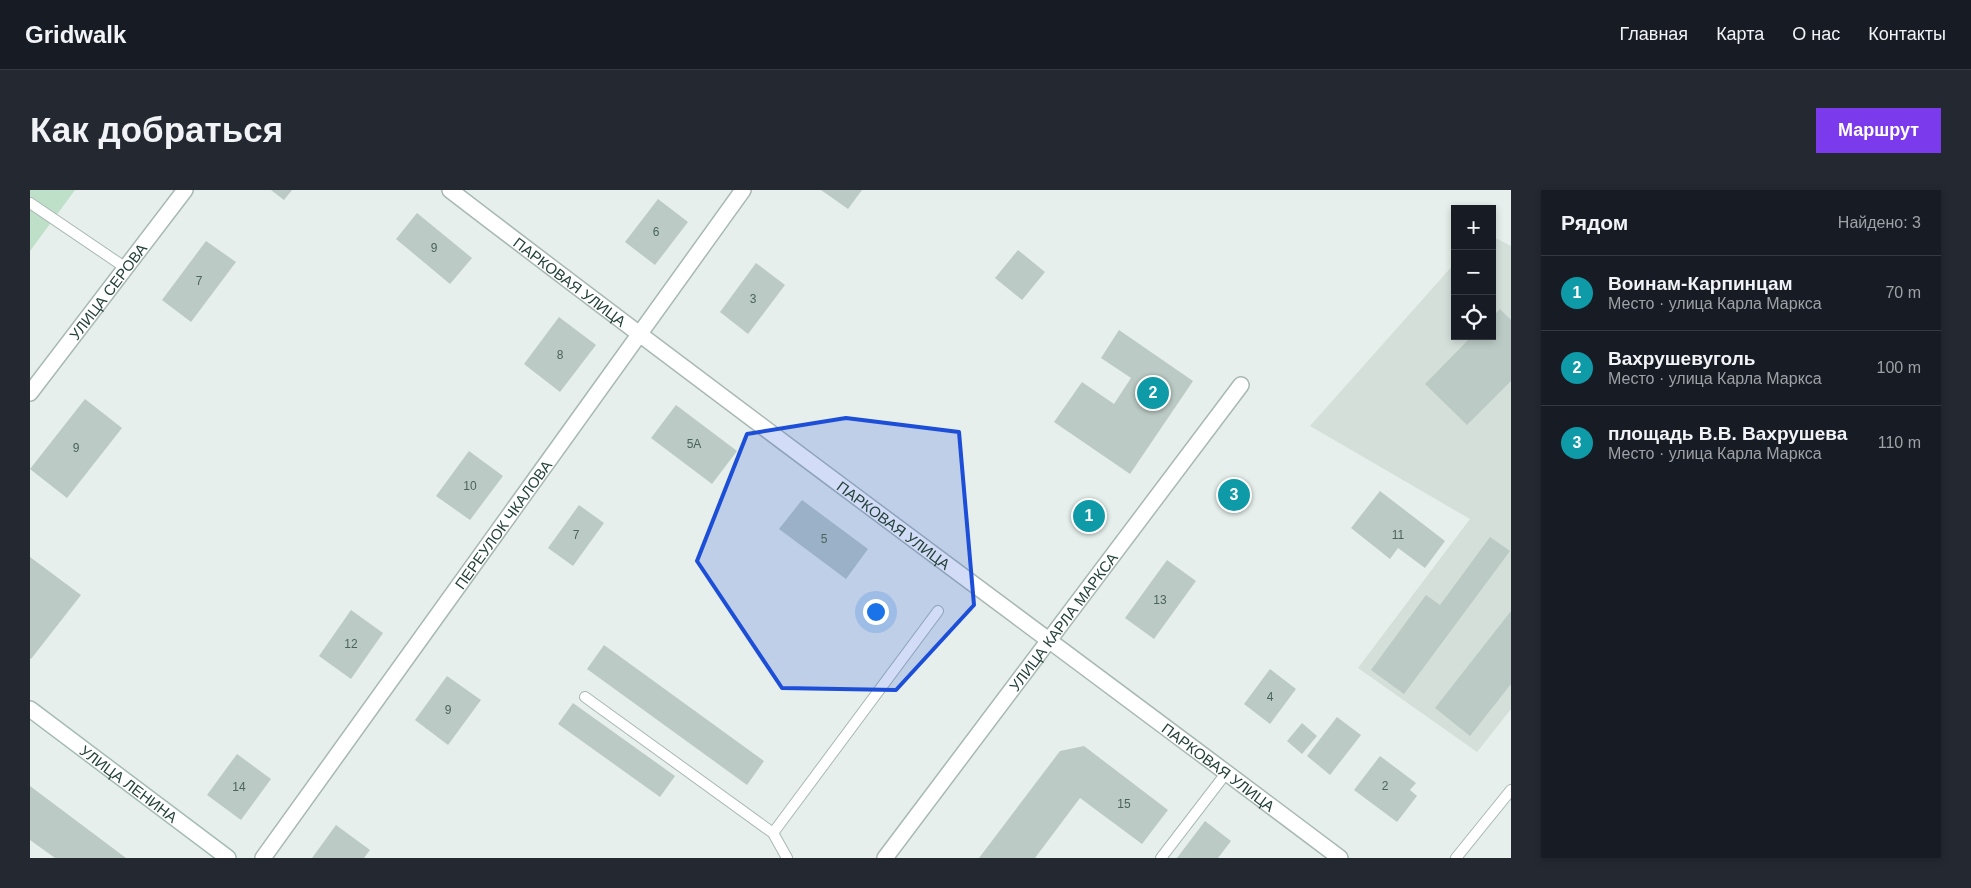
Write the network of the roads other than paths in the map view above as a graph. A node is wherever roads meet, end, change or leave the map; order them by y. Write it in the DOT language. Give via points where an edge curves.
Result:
graph roads {
  1 [pos="185,190"];
  2 [pos="450,190"];
  3 [pos="742,190"];
  4 [pos="30,203"];
  5 [pos="126,268"];
  6 [pos="638,335"];
  7 [pos="1241,385"];
  8 [pos="30,394"];
  9 [pos="938,611"];
  10 [pos="1049,639"];
  11 [pos="585,697"];
  12 [pos="30,709"];
  13 [pos="1227,772"];
  14 [pos="1511,790"];
  15 [pos="772,834"];
  16 [pos="228,858"];
  17 [pos="263,858"];
  18 [pos="787,858"];
  19 [pos="884,858"];
  20 [pos="1161,858"];
  21 [pos="1340,858"];
  22 [pos="1456,858"];
  1 -- 5 [label="street, УЛИЦА СЕРОВА"];
  2 -- 6 [label="street, ПАРКОВАЯ УЛИЦА"];
  3 -- 6 [label="street, ПЕРЕУЛОК ЧКАЛОВА"];
  4 -- 5 [label="lane"];
  5 -- 8 [label="street, УЛИЦА СЕРОВА"];
  6 -- 10 [label="street, ПАРКОВАЯ УЛИЦА"];
  6 -- 17 [label="street, ПЕРЕУЛОК ЧКАЛОВА"];
  7 -- 10 [label="street, УЛИЦА КАРЛА МАРКСА"];
  9 -- 15 [label="lane"];
  10 -- 13 [label="street, ПАРКОВАЯ УЛИЦА"];
  10 -- 19 [label="street, УЛИЦА КАРЛА МАРКСА"];
  11 -- 15 [label="lane"];
  12 -- 16 [label="street, УЛИЦА ЛЕНИНА"];
  13 -- 20 [label="lane"];
  13 -- 21 [label="street, ПАРКОВАЯ УЛИЦА"];
  14 -- 22 [label="lane"];
  15 -- 18 [label="lane"];
}
